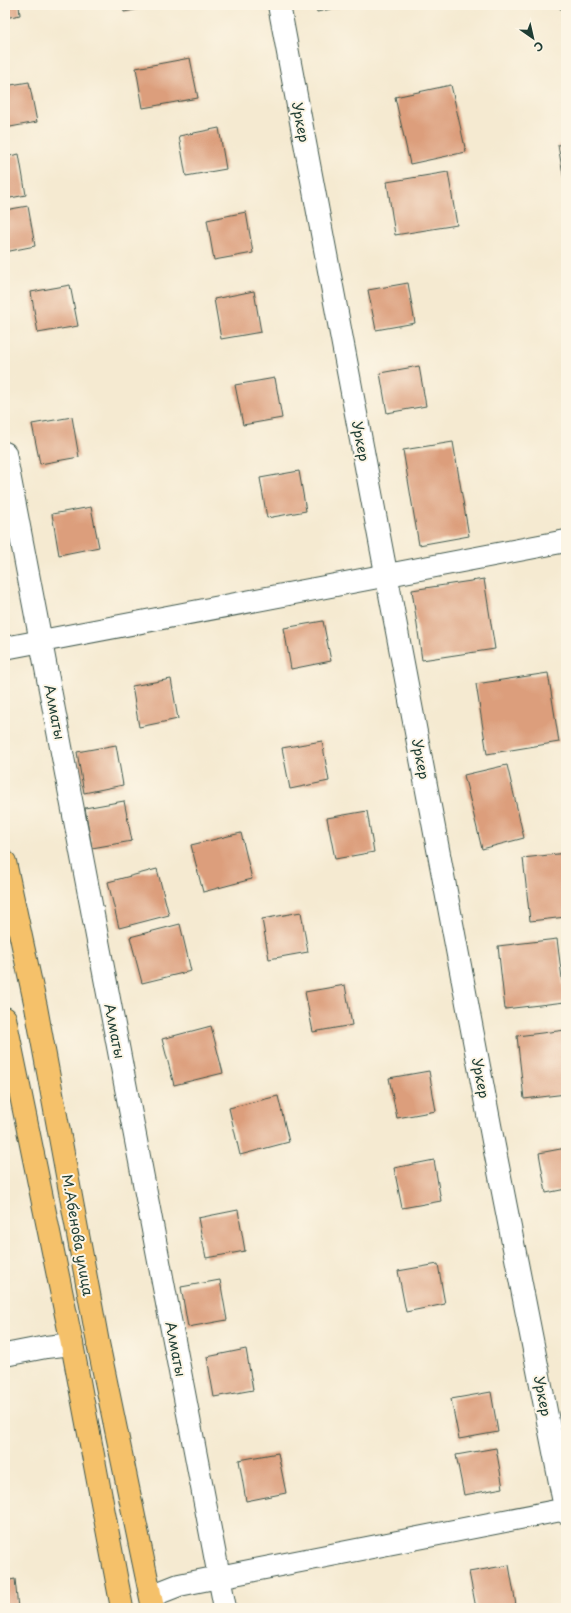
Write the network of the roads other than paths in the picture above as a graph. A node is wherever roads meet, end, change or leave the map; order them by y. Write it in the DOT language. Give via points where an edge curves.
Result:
graph roads {
  1 [pos="279,5"];
  2 [pos="5,454"];
  3 [pos="566,541"];
  4 [pos="387,575"];
  5 [pos="41,641"];
  6 [pos="5,648"];
  7 [pos="5,862"];
  8 [pos="5,1018"];
  9 [pos="72,1344"];
  10 [pos="5,1355"];
  11 [pos="566,1510"];
  12 [pos="219,1577"];
  13 [pos="152,1602"];
  14 [pos="122,1608"];
  15 [pos="225,1608"];
  1 -- 4 [label="street, Уркер"];
  2 -- 5 [label="street, Алматы"];
  3 -- 4 [label="street"];
  4 -- 5 [label="street"];
  4 -- 11 [label="street, Уркер"];
  5 -- 6 [label="street"];
  5 -- 12 [label="street, Алматы"];
  7 -- 13 [label="main road, М.Абенова улица" via="36,1007 98,1343"];
  8 -- 9 [label="main road, М.Абенова улица"];
  9 -- 10 [label="street"];
  9 -- 14 [label="main road, М.Абенова улица"];
  11 -- 12 [label="street"];
  12 -- 13 [label="street" via="179,1585"];
  12 -- 15 [label="street, Алматы"];
}
